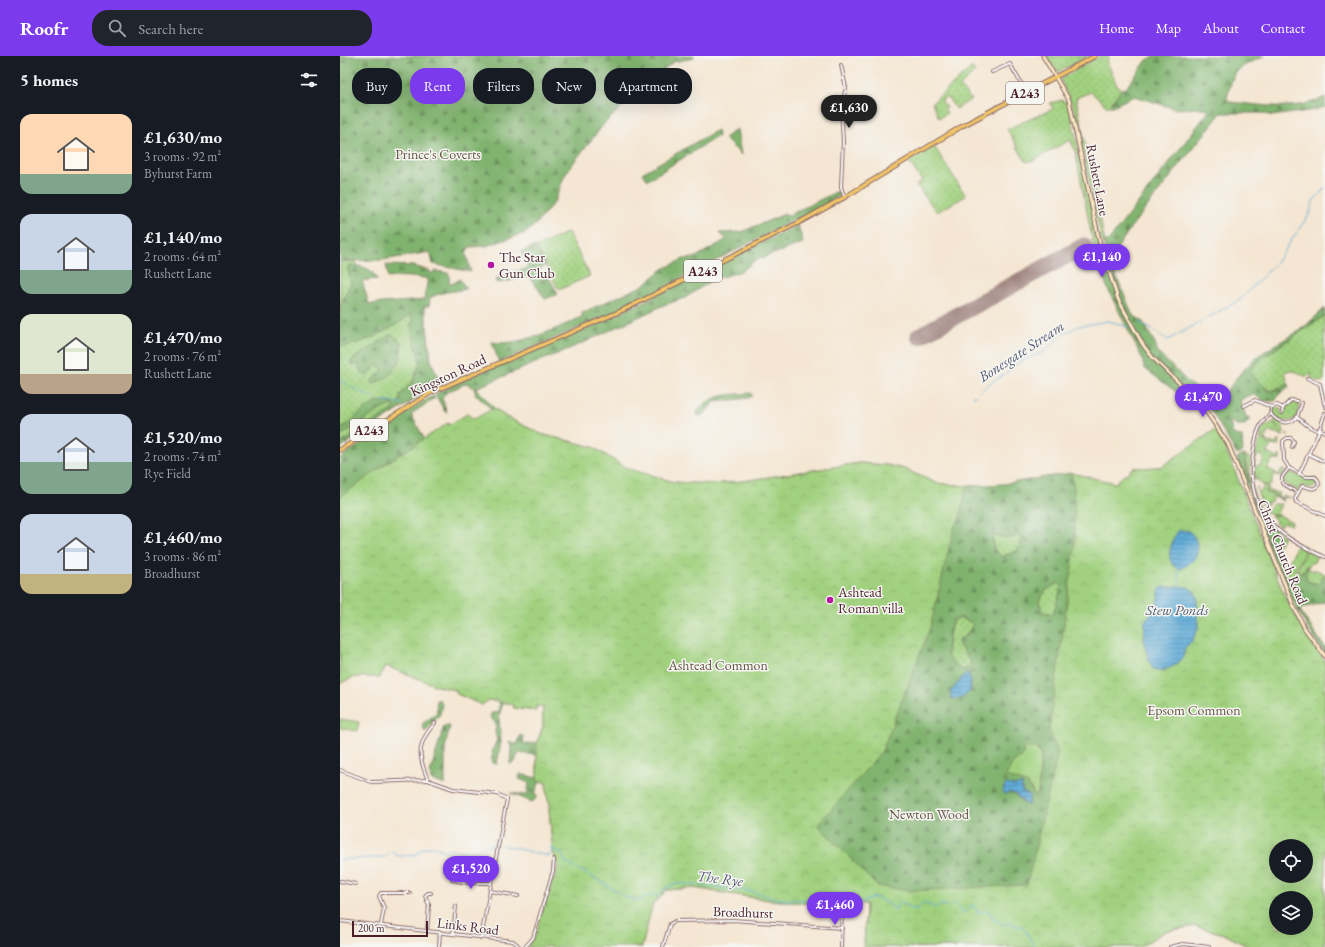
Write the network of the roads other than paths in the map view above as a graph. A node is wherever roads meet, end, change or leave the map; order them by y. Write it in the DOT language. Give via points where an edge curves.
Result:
graph roads {
  1 [pos="1042,56"];
  2 [pos="1095,56"];
  3 [pos="841,65"];
  4 [pos="992,72"];
  5 [pos="1056,78"];
  6 [pos="1026,92"];
  7 [pos="845,197"];
  8 [pos="1311,374"];
  9 [pos="1324,383"];
  10 [pos="1320,384"];
  11 [pos="1253,396"];
  12 [pos="1254,400"];
  13 [pos="1297,401"];
  14 [pos="1302,403"];
  15 [pos="1244,406"];
  16 [pos="1325,407"];
  17 [pos="1272,408"];
  18 [pos="1283,408"];
  19 [pos="1282,412"];
  20 [pos="1325,413"];
  21 [pos="1271,414"];
  22 [pos="1297,417"];
  23 [pos="1215,422"];
  24 [pos="1318,430"];
  25 [pos="1325,432"];
  26 [pos="1292,447"];
  27 [pos="340,450"];
  28 [pos="1309,454"];
  29 [pos="1325,462"];
  30 [pos="1289,468"];
  31 [pos="1299,474"];
  32 [pos="1298,493"];
  33 [pos="1325,516"];
  34 [pos="1325,557"];
  35 [pos="1325,656"];
  36 [pos="435,723"];
  37 [pos="340,770"];
  38 [pos="428,780"];
  39 [pos="554,859"];
  40 [pos="452,880"];
  41 [pos="340,881"];
  42 [pos="491,883"];
  43 [pos="356,884"];
  44 [pos="490,892"];
  45 [pos="410,893"];
  46 [pos="431,893"];
  47 [pos="518,896"];
  48 [pos="842,905"];
  49 [pos="456,906"];
  50 [pos="340,920"];
  51 [pos="381,925"];
  52 [pos="842,928"];
  53 [pos="427,931"];
  54 [pos="440,932"];
  55 [pos="452,934"];
  56 [pos="481,938"];
  57 [pos="440,947"];
  58 [pos="520,947"];
  59 [pos="525,947"];
  60 [pos="663,947"];
  61 [pos="841,947"];
  62 [pos="1170,947"];
  63 [pos="1209,947"];
  1 -- 5 [label="main road, Rushett Lane"];
  2 -- 5 [label="highway, A243"];
  3 -- 7 [label="street" via="846,88 841,107 841,188"];
  4 -- 6 [label="street" via="1010,64"];
  5 -- 6 [label="highway, A243"];
  5 -- 23 [label="main road, Rushett Lane" via="1069,100 1074,115 1100,244 1118,298 1143,345 1153,358 1202,405"];
  6 -- 7 [label="highway, A243" via="964,125"];
  7 -- 27 [label="highway, Kingston Road / A243" via="621,311 432,392"];
  8 -- 10 [label="street" via="1308,378"];
  9 -- 10 [label="street"];
  10 -- 16 [label="street"];
  11 -- 12 [label="street"];
  12 -- 15 [label="street"];
  12 -- 17 [label="street"];
  13 -- 18 [label="street" via="1291,400"];
  14 -- 22 [label="street"];
  17 -- 18 [label="street" via="1277,405"];
  17 -- 21 [label="street"];
  18 -- 19 [label="street"];
  20 -- 24 [label="street"];
  21 -- 22 [label="street" via="1286,423"];
  21 -- 34 [label="street" via="1265,418 1254,438 1251,473 1255,495 1266,518 1281,534"];
  22 -- 24 [label="street"];
  23 -- 35 [label="main road, Christ Church Road" via="1228,444 1294,607 1305,629"];
  24 -- 25 [label="street"];
  24 -- 28 [label="street"];
  26 -- 30 [label="street" via="1294,442 1291,438 1286,438 1282,442 1284,461"];
  28 -- 29 [label="street"];
  28 -- 31 [label="street"];
  30 -- 31 [label="street"];
  30 -- 32 [label="street" via="1281,482 1285,487"];
  31 -- 32 [label="street" via="1315,478 1319,484 1311,489 1302,487"];
  32 -- 33 [label="street" via="1296,501"];
  36 -- 38 [label="street" via="424,738 420,750 421,762"];
  37 -- 38 [label="street" via="371,782"];
  38 -- 42 [label="street" via="452,789 497,794 506,798"];
  39 -- 59 [label="street" via="553,871 532,938"];
  40 -- 42 [label="street"];
  41 -- 43 [label="street"];
  42 -- 44 [label="street"];
  44 -- 47 [label="street"];
  44 -- 56 [label="street"];
  45 -- 51 [label="street" via="381,893 379,896 384,908"];
  46 -- 53 [label="street" via="425,896 429,905"];
  48 -- 52 [label="street"];
  49 -- 55 [label="street"];
  50 -- 51 [label="street, Links Road"];
  51 -- 53 [label="street, Links Road"];
  52 -- 60 [label="street, Broadhurst" via="740,920 675,920 670,924"];
  52 -- 61 [label="street"];
  53 -- 54 [label="street, Links Road"];
  54 -- 55 [label="street, Links Road"];
  54 -- 57 [label="street"];
  55 -- 56 [label="street, Links Road"];
  56 -- 58 [label="street, Links Road" via="513,941"];
  62 -- 63 [label="street" via="1183,944"];
}
